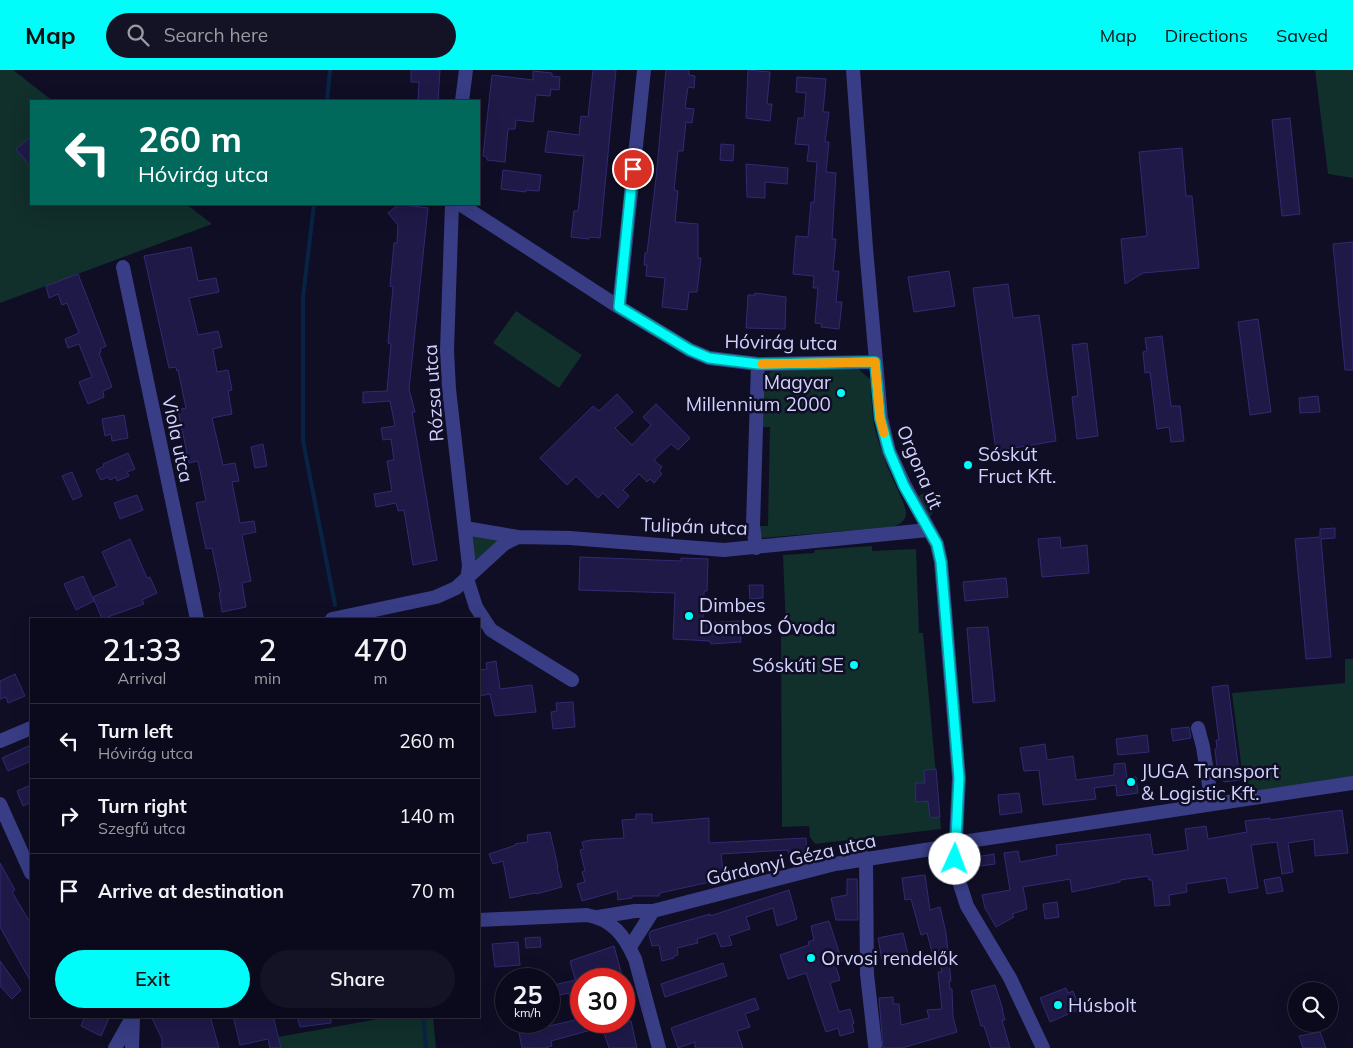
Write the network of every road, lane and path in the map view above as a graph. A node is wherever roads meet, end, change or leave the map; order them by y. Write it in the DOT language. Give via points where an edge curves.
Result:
graph roads {
  1 [pos="466,70"];
  2 [pos="644,70"];
  3 [pos="853,70"];
  4 [pos="462,100"];
  5 [pos="452,205"];
  6 [pos="462,205"];
  7 [pos="123,267"];
  8 [pos="619,307"];
  9 [pos="875,362"];
  10 [pos="758,364"];
  11 [pos="465,528"];
  12 [pos="928,530"];
  13 [pos="518,537"];
  14 [pos="756,548"];
  15 [pos="467,579"];
  16 [pos="197,618"];
  17 [pos="337,618"];
  18 [pos="572,680"];
  19 [pos="30,728"];
  20 [pos="1198,728"];
  21 [pos="0,742"];
  22 [pos="1353,783"];
  23 [pos="0,804"];
  24 [pos="1212,804"];
  25 [pos="956,844"];
  26 [pos="866,858"];
  27 [pos="30,871"];
  28 [pos="653,911"];
  29 [pos="598,917"];
  30 [pos="480,920"];
  31 [pos="630,947"];
  32 [pos="132,1018"];
  33 [pos="133,1018"];
  34 [pos="875,1045"];
  35 [pos="115,1048"];
  36 [pos="132,1048"];
  37 [pos="658,1048"];
  38 [pos="1043,1048"];
  1 -- 4 [label="street"];
  2 -- 8 [label="street"];
  3 -- 9 [label="street, Orgona út"];
  5 -- 11 [label="street, Rózsa utca" via="447,350"];
  6 -- 8 [label="street, Hóvirág utca"];
  7 -- 16 [label="street, Viola utca"];
  8 -- 10 [label="street, Hóvirág utca" via="690,350 717,360"];
  9 -- 10 [label="street, Hóvirág utca"];
  9 -- 12 [label="street, Orgona út" via="880,418 889,451"];
  10 -- 14 [label="street" via="753,525"];
  11 -- 13 [label="street, Tulipán utca"];
  11 -- 15 [label="street, Rózsa utca" via="469,566"];
  12 -- 14 [label="street, Tulipán utca"];
  12 -- 25 [label="street, Orgona út" via="937,544 941,562 959,778"];
  13 -- 14 [label="street, Tulipán utca" via="724,550"];
  13 -- 15 [label="street" via="504,544"];
  15 -- 17 [label="street" via="436,597"];
  15 -- 18 [label="street" via="476,608 491,630"];
  19 -- 21 [label="street"];
  20 -- 24 [label="street"];
  22 -- 24 [label="street, Gárdonyi Géza utca"];
  23 -- 27 [label="street"];
  24 -- 25 [label="street, Gárdonyi Géza utca"];
  25 -- 26 [label="street, Gárdonyi Géza utca"];
  25 -- 38 [label="street, Orgona út" via="957,875 967,906 1010,978"];
  26 -- 28 [label="street, Gárdonyi Géza utca"];
  26 -- 34 [label="street" via="867,974"];
  28 -- 29 [label="street, Gárdonyi Géza utca"];
  28 -- 31 [label="street"];
  29 -- 30 [label="street, Gárdonyi Géza utca"];
  29 -- 31 [label="street" via="616,928"];
  31 -- 37 [label="street"];
  32 -- 35 [label="street"];
  33 -- 36 [label="street"];
}
